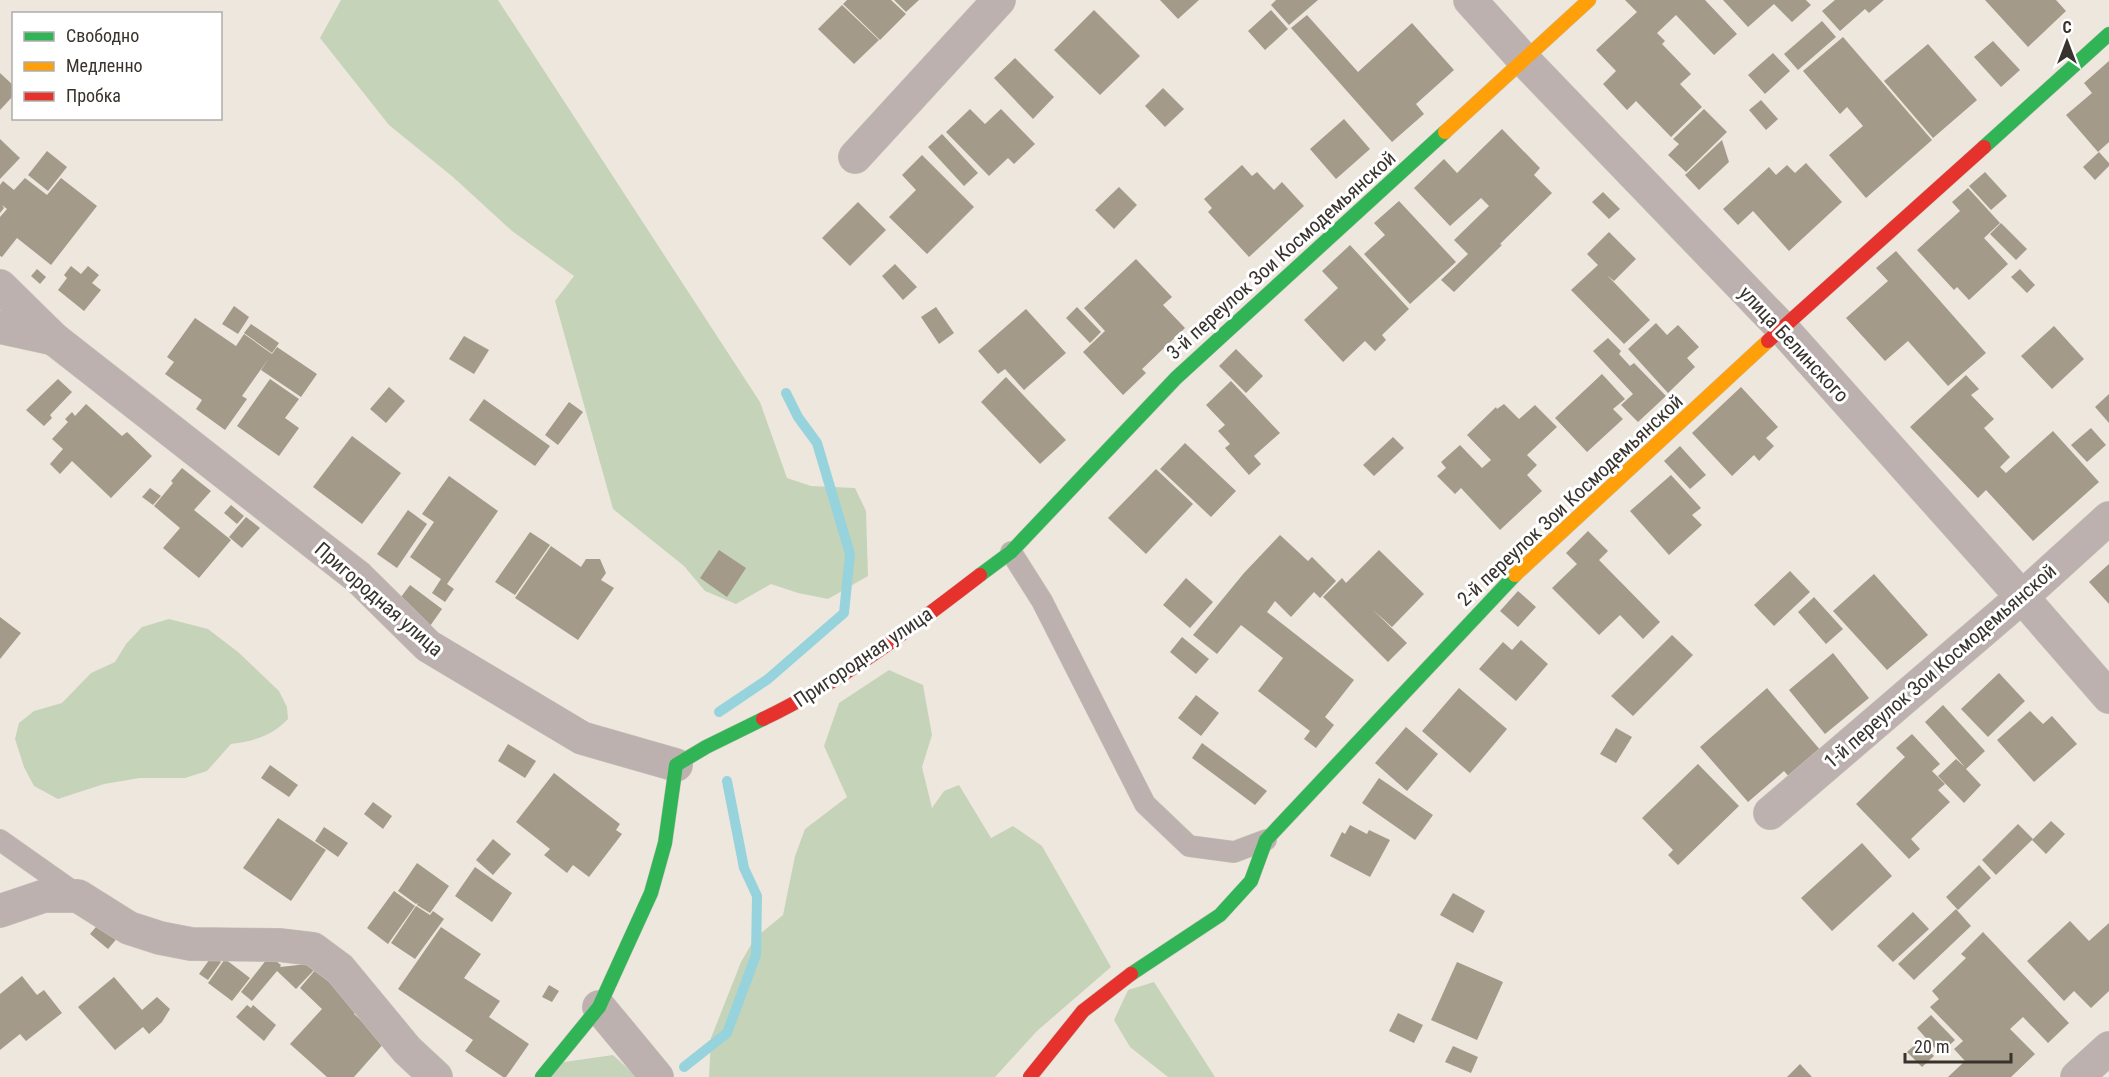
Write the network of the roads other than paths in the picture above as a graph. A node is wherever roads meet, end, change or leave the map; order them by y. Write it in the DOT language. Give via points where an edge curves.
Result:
graph roads {
  1 [pos="999,0"];
  2 [pos="1470,0"];
  3 [pos="1589,0"];
  4 [pos="2109,34"];
  5 [pos="1524,60"];
  6 [pos="855,158"];
  7 [pos="0,286"];
  8 [pos="0,327"];
  9 [pos="1782,328"];
  10 [pos="54,339"];
  11 [pos="2109,518"];
  12 [pos="1011,552"];
  13 [pos="2022,597"];
  14 [pos="2109,697"];
  15 [pos="676,765"];
  16 [pos="1770,813"];
  17 [pos="0,840"];
  18 [pos="1266,840"];
  19 [pos="78,896"];
  20 [pos="0,911"];
  21 [pos="599,1007"];
  22 [pos="2109,1048"];
  23 [pos="436,1077"];
  24 [pos="542,1077"];
  25 [pos="657,1077"];
  26 [pos="1030,1077"];
  27 [pos="2077,1077"];
  1 -- 6 [label="street"];
  2 -- 5 [label="street, улица Белинского"];
  3 -- 5 [label="street, 3-й переулок Зои Космодемьянской"];
  4 -- 9 [label="street, 2-й переулок Зои Космодемьянской"];
  5 -- 9 [label="street, улица Белинского"];
  5 -- 12 [label="street, 3-й переулок Зои Космодемьянской" via="1176,378"];
  7 -- 10 [label="street, Пригородная улица"];
  8 -- 10 [label="street, Пригородная улица"];
  9 -- 13 [label="street, улица Белинского"];
  9 -- 18 [label="street, 2-й переулок Зои Космодемьянской" via="1502,587"];
  10 -- 15 [label="street, Пригородная улица" via="358,577 428,646 582,738"];
  11 -- 13 [label="street, 1-й переулок Зои Космодемьянской"];
  12 -- 15 [label="street, Пригородная улица" via="899,637 797,703"];
  12 -- 18 [label="lane" via="1042,602 1144,804 1189,846 1234,852"];
  13 -- 14 [label="street, улица Белинского"];
  13 -- 16 [label="street, 1-й переулок Зои Космодемьянской"];
  15 -- 21 [label="street" via="664,843 651,893"];
  17 -- 19 [label="lane"];
  18 -- 26 [label="street, 2-й переулок Зои Космодемьянской" via="1251,881 1220,915 1148,961 1083,1011"];
  19 -- 20 [label="street" via="44,896"];
  19 -- 23 [label="street" via="129,928 160,938 192,944 313,949 340,969 407,1050"];
  21 -- 24 [label="street"];
  21 -- 25 [label="street"];
  22 -- 27 [label="street"];
}
